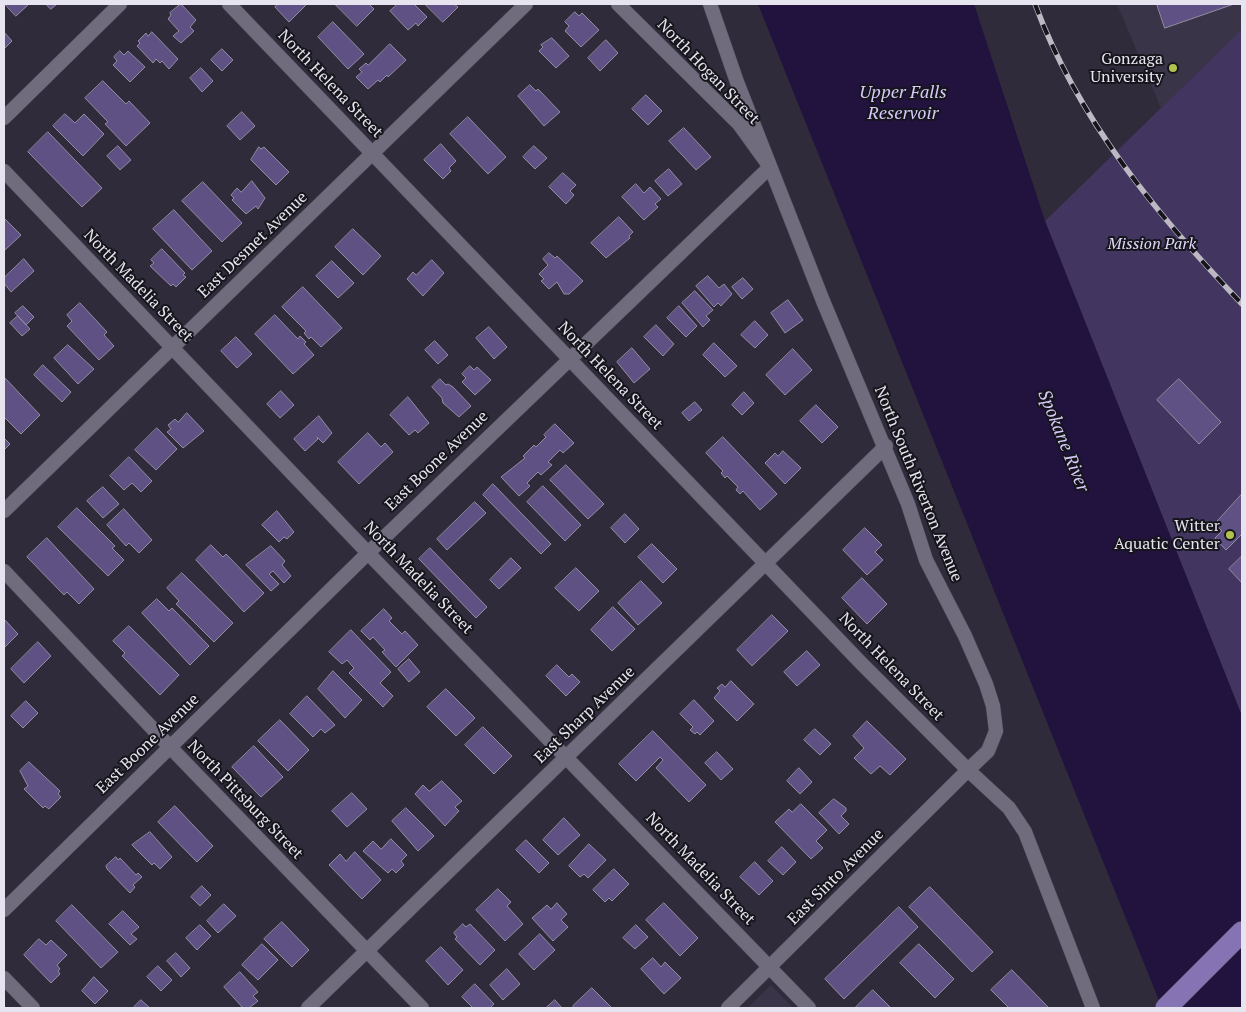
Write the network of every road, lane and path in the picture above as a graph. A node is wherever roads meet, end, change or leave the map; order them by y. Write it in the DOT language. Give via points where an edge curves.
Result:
graph roads {
  1 [pos="120,4"];
  2 [pos="229,4"];
  3 [pos="526,4"];
  4 [pos="618,4"];
  5 [pos="710,4"];
  6 [pos="4,118"];
  7 [pos="372,154"];
  8 [pos="770,167"];
  9 [pos="4,171"];
  10 [pos="173,348"];
  11 [pos="569,358"];
  12 [pos="886,446"];
  13 [pos="4,511"];
  14 [pos="368,553"];
  15 [pos="766,562"];
  16 [pos="4,571"];
  17 [pos="170,747"];
  18 [pos="566,757"];
  19 [pos="968,770"];
  20 [pos="4,910"];
  21 [pos="1242,932"];
  22 [pos="366,951"];
  23 [pos="769,968"];
  24 [pos="4,978"];
  25 [pos="33,1008"];
  26 [pos="308,1008"];
  27 [pos="422,1008"];
  28 [pos="728,1008"];
  29 [pos="808,1008"];
  30 [pos="1093,1008"];
  31 [pos="1166,1008"];
  1 -- 6 [label="street"];
  2 -- 7 [label="street, North Helena Street"];
  3 -- 7 [label="street, East Desmet Avenue"];
  4 -- 8 [label="street, North Hogan Street" via="738,124"];
  5 -- 8 [label="street, North South Riverton Avenue"];
  7 -- 10 [label="street, East Desmet Avenue"];
  7 -- 11 [label="street, North Helena Street"];
  8 -- 11 [label="street, East Boone Avenue"];
  8 -- 12 [label="street, North South Riverton Avenue"];
  9 -- 10 [label="street, North Madelia Street"];
  10 -- 13 [label="street, East Desmet Avenue"];
  10 -- 14 [label="street, North Madelia Street"];
  11 -- 14 [label="street, East Boone Avenue"];
  11 -- 15 [label="street, North Helena Street"];
  12 -- 15 [label="street, East Sharp Avenue"];
  12 -- 19 [label="street, North South Riverton Avenue" via="926,560 965,636 993,706 994,740 988,751"];
  14 -- 17 [label="street, East Boone Avenue"];
  14 -- 18 [label="street, North Madelia Street"];
  15 -- 18 [label="street, East Sharp Avenue"];
  15 -- 19 [label="street, North Helena Street"];
  16 -- 17 [label="street, North Pittsburg Street"];
  17 -- 20 [label="street, East Boone Avenue"];
  17 -- 22 [label="street, North Pittsburg Street"];
  18 -- 22 [label="street, East Sharp Avenue"];
  18 -- 23 [label="street, North Madelia Street"];
  19 -- 23 [label="street, East Sinto Avenue"];
  19 -- 30 [label="street" via="1009,808 1025,832"];
  21 -- 31 [label="main road"];
  22 -- 26 [label="street, East Sharp Avenue"];
  22 -- 27 [label="street, North Pittsburg Street"];
  23 -- 28 [label="street, East Sinto Avenue"];
  23 -- 29 [label="street, North Madelia Street"];
  24 -- 25 [label="street"];
}
